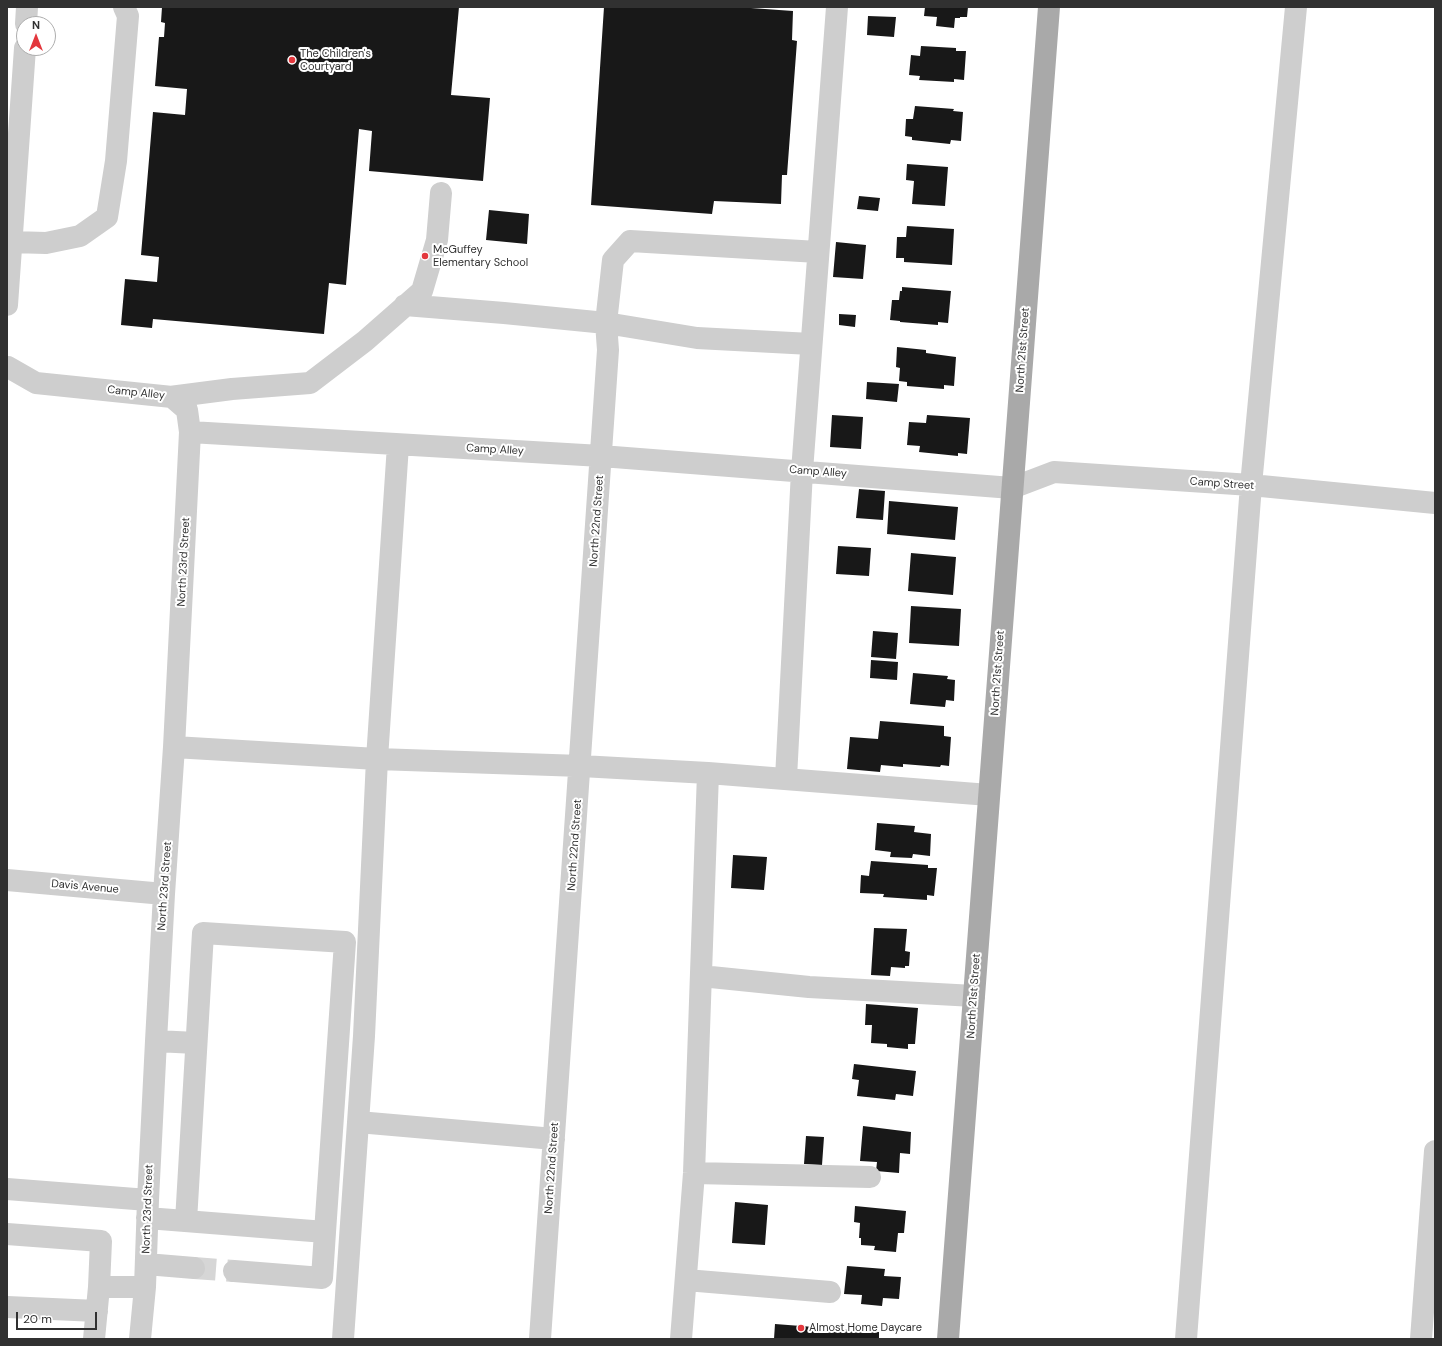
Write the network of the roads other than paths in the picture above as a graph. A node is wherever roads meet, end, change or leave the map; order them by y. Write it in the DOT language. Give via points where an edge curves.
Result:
graph roads {
  1 [pos="124,7"];
  2 [pos="836,7"];
  3 [pos="1049,7"];
  4 [pos="1296,7"];
  5 [pos="24,56"];
  6 [pos="13,135"];
  7 [pos="441,193"];
  8 [pos="11,242"];
  9 [pos="818,252"];
  10 [pos="7,305"];
  11 [pos="406,305"];
  12 [pos="606,323"];
  13 [pos="811,344"];
  14 [pos="7,365"];
  15 [pos="170,397"];
  16 [pos="190,432"];
  17 [pos="398,445"];
  18 [pos="601,456"];
  19 [pos="802,471"];
  20 [pos="1251,486"];
  21 [pos="1012,488"];
  22 [pos="1435,503"];
  23 [pos="174,747"];
  24 [pos="377,759"];
  25 [pos="581,766"];
  26 [pos="708,773"];
  27 [pos="786,778"];
  28 [pos="989,795"];
  29 [pos="7,880"];
  30 [pos="164,894"];
  31 [pos="701,976"];
  32 [pos="974,996"];
  33 [pos="156,1041"];
  34 [pos="196,1043"];
  35 [pos="358,1122"];
  36 [pos="554,1139"];
  37 [pos="1435,1151"];
  38 [pos="694,1173"];
  39 [pos="870,1177"];
  40 [pos="7,1189"];
  41 [pos="148,1209"];
  42 [pos="186,1221"];
  43 [pos="325,1232"];
  44 [pos="7,1234"];
  45 [pos="146,1264"];
  46 [pos="194,1268"];
  47 [pos="234,1271"];
  48 [pos="686,1280"];
  49 [pos="99,1286"];
  50 [pos="145,1287"];
  51 [pos="830,1292"];
  52 [pos="7,1307"];
  53 [pos="97,1311"];
  54 [pos="94,1339"];
  55 [pos="140,1339"];
  56 [pos="343,1339"];
  57 [pos="540,1339"];
  58 [pos="681,1339"];
  59 [pos="948,1339"];
  60 [pos="1186,1339"];
  61 [pos="1421,1339"];
  1 -- 8 [label="street" via="128,16 116,161 107,217 80,236 46,243"];
  2 -- 9 [label="street"];
  3 -- 21 [label="main road, North 21st Street"];
  4 -- 20 [label="street"];
  5 -- 6 [label="street"];
  6 -- 8 [label="street"];
  7 -- 11 [label="street" via="437,240 422,291"];
  8 -- 10 [label="street"];
  9 -- 12 [label="street, North 22nd Street" via="630,240 613,260"];
  9 -- 13 [label="street"];
  11 -- 12 [label="street"];
  11 -- 15 [label="street" via="365,341 310,383"];
  12 -- 13 [label="street" via="697,338"];
  12 -- 18 [label="street, North 22nd Street" via="608,350"];
  13 -- 19 [label="street"];
  14 -- 15 [label="street, Camp Alley" via="36,383"];
  15 -- 16 [label="street, Camp Alley" via="187,410"];
  16 -- 17 [label="street, Camp Alley"];
  16 -- 23 [label="street, North 23rd Street"];
  17 -- 18 [label="street, Camp Alley"];
  17 -- 24 [label="street"];
  18 -- 19 [label="street, Camp Alley"];
  18 -- 25 [label="street, North 22nd Street"];
  19 -- 21 [label="street, Camp Alley"];
  19 -- 27 [label="street"];
  20 -- 21 [label="street, Camp Street" via="1054,472"];
  20 -- 22 [label="street, Camp Street"];
  20 -- 60 [label="street"];
  21 -- 28 [label="main road, North 21st Street"];
  23 -- 24 [label="street"];
  23 -- 30 [label="street, North 23rd Street"];
  24 -- 25 [label="street"];
  24 -- 35 [label="street"];
  25 -- 26 [label="street"];
  25 -- 36 [label="street, North 22nd Street"];
  26 -- 27 [label="street"];
  26 -- 31 [label="street"];
  27 -- 28 [label="street"];
  28 -- 32 [label="main road, North 21st Street"];
  29 -- 30 [label="street, Davis Avenue"];
  30 -- 33 [label="street, North 23rd Street"];
  31 -- 32 [label="street" via="809,988"];
  31 -- 38 [label="street"];
  32 -- 59 [label="main road, North 21st Street"];
  33 -- 34 [label="street"];
  33 -- 41 [label="street, North 23rd Street"];
  34 -- 42 [label="street"];
  34 -- 43 [label="street" via="203,933 345,942"];
  35 -- 36 [label="street"];
  35 -- 56 [label="street"];
  36 -- 57 [label="street, North 22nd Street"];
  37 -- 61 [label="street"];
  38 -- 39 [label="street"];
  38 -- 48 [label="street"];
  40 -- 41 [label="street"];
  41 -- 42 [label="street"];
  41 -- 45 [label="street, North 23rd Street"];
  42 -- 43 [label="street"];
  43 -- 47 [label="street" via="322,1278"];
  44 -- 49 [label="street" via="102,1241"];
  45 -- 46 [label="street"];
  45 -- 50 [label="street, North 23rd Street"];
  48 -- 51 [label="street"];
  48 -- 58 [label="street"];
  49 -- 50 [label="street"];
  49 -- 53 [label="street"];
  50 -- 55 [label="street, North 23rd Street"];
  52 -- 53 [label="street"];
  53 -- 54 [label="street"];
}
